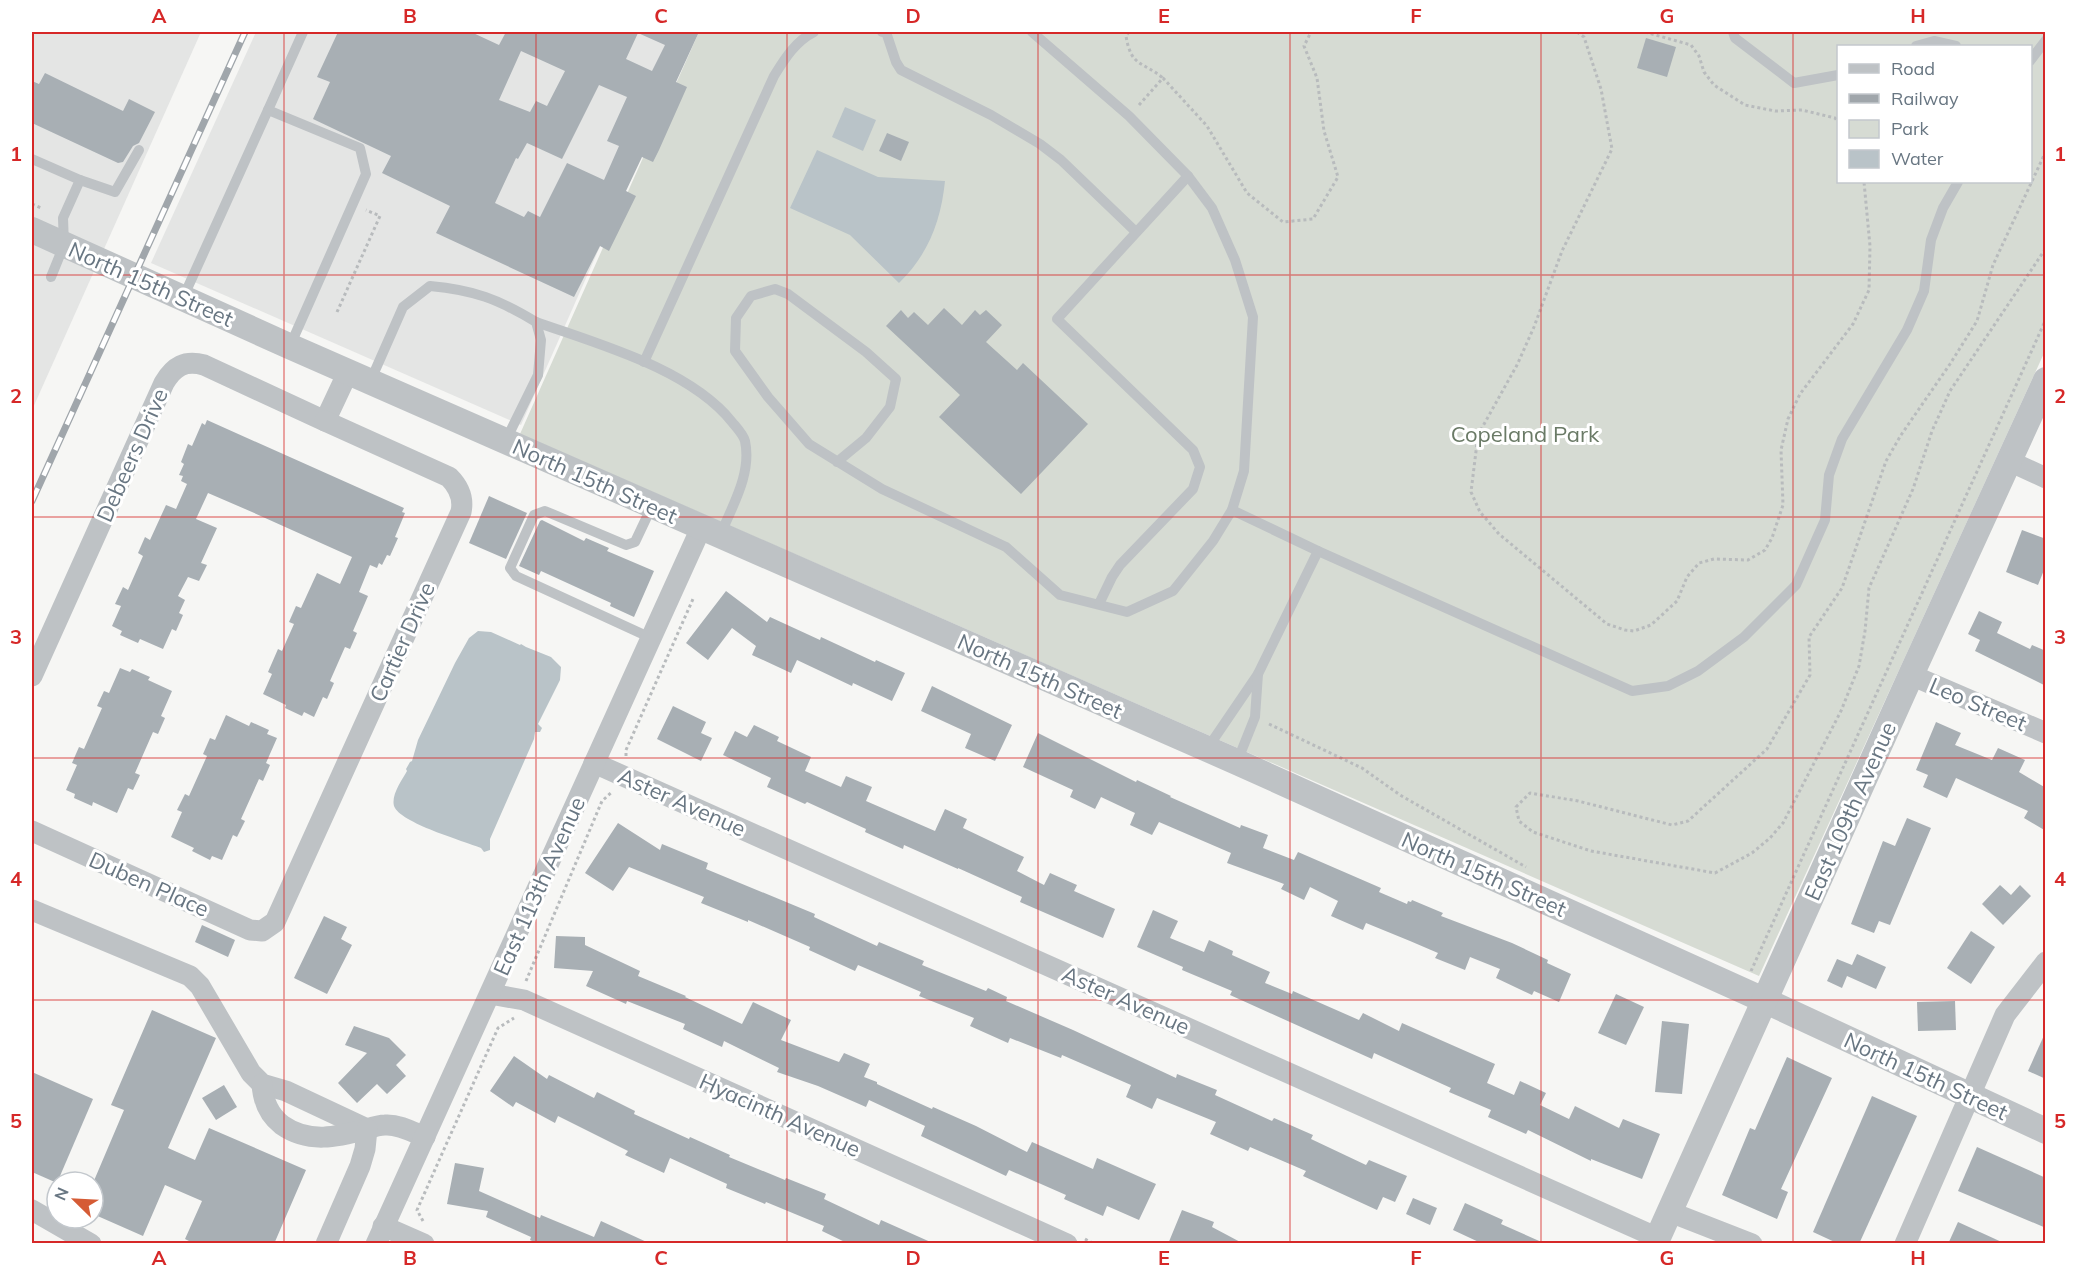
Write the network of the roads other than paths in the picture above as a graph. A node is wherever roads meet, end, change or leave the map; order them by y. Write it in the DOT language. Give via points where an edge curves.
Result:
graph roads {
  1 [pos="303,32"];
  2 [pos="814,32"];
  3 [pos="884,32"];
  4 [pos="1032,32"];
  5 [pos="1733,32"];
  6 [pos="2046,40"];
  7 [pos="1920,45"];
  8 [pos="1952,45"];
  9 [pos="2032,60"];
  10 [pos="1837,75"];
  11 [pos="268,110"];
  12 [pos="139,150"];
  13 [pos="32,159"];
  14 [pos="1188,176"];
  15 [pos="80,180"];
  16 [pos="1957,183"];
  17 [pos="32,230"];
  18 [pos="1136,232"];
  19 [pos="64,244"];
  20 [pos="51,277"];
  21 [pos="183,298"];
  22 [pos="536,322"];
  23 [pos="290,346"];
  24 [pos="644,362"];
  25 [pos="359,377"];
  26 [pos="2046,380"];
  27 [pos="325,421"];
  28 [pos="506,441"];
  29 [pos="2008,461"];
  30 [pos="837,462"];
  31 [pos="2046,478"];
  32 [pos="652,506"];
  33 [pos="1232,510"];
  34 [pos="710,532"];
  35 [pos="1317,551"];
  36 [pos="1099,604"];
  37 [pos="651,638"];
  38 [pos="1258,674"];
  39 [pos="1911,675"];
  40 [pos="32,676"];
  41 [pos="2046,733"];
  42 [pos="1206,749"];
  43 [pos="1236,762"];
  44 [pos="594,763"];
  45 [pos="32,831"];
  46 [pos="32,910"];
  47 [pos="267,929"];
  48 [pos="2046,962"];
  49 [pos="490,994"];
  50 [pos="1766,1001"];
  51 [pos="262,1084"];
  52 [pos="1969,1096"];
  53 [pos="367,1129"];
  54 [pos="2046,1131"];
  55 [pos="425,1137"];
  56 [pos="32,1210"];
  57 [pos="1670,1212"];
  58 [pos="424,1233"];
  59 [pos="379,1235"];
  60 [pos="1657,1240"];
  61 [pos="1075,1241"];
  62 [pos="91,1244"];
  63 [pos="326,1244"];
  64 [pos="1752,1244"];
  65 [pos="1905,1244"];
  1 -- 11 [label="lane"];
  2 -- 24 [label="lane" via="799,41 774,76"];
  3 -- 18 [label="lane" via="901,70 1040,144"];
  4 -- 14 [label="lane" via="1128,116"];
  5 -- 10 [label="lane" via="1734,38 1794,83"];
  6 -- 9 [label="lane"];
  7 -- 8 [label="lane" via="1934,41"];
  11 -- 21 [label="lane"];
  11 -- 23 [label="lane" via="360,148 366,174"];
  12 -- 15 [label="lane" via="115,192"];
  13 -- 15 [label="lane"];
  14 -- 18 [label="lane"];
  14 -- 33 [label="lane" via="1212,208 1235,260 1253,317 1244,471"];
  15 -- 19 [label="lane" via="63,218"];
  16 -- 35 [label="lane" via="1931,240 1924,291 1906,330 1842,439 1829,475 1825,520 1796,585 1744,637 1698,671 1668,686 1632,691"];
  17 -- 19 [label="street, North 15th Street"];
  18 -- 36 [label="lane" via="1057,319 1193,450 1200,467 1193,489 1120,565"];
  19 -- 20 [label="lane"];
  19 -- 21 [label="street, North 15th Street"];
  21 -- 23 [label="street, North 15th Street"];
  22 -- 24 [label="lane"];
  22 -- 25 [label="lane" via="505,303 460,288 430,286 403,307"];
  22 -- 28 [label="lane" via="541,340 538,375"];
  23 -- 25 [label="street, North 15th Street"];
  24 -- 34 [label="lane" via="674,376 720,407 745,438 746,470 738,493"];
  25 -- 27 [label="street"];
  25 -- 28 [label="street, North 15th Street"];
  26 -- 29 [label="street, East 109th Avenue"];
  27 -- 40 [label="street, Debeers Drive" via="204,365 189,363 175,369 164,383"];
  27 -- 47 [label="street, Cartier Drive" via="449,477 460,490 463,505 279,916"];
  28 -- 32 [label="street, North 15th Street"];
  29 -- 31 [label="street"];
  29 -- 39 [label="street, East 109th Avenue"];
  30 -- 30 [label="lane" via="866,438 890,407 896,379 788,294 775,289 751,296 736,318 735,351 809,444"];
  30 -- 36 [label="lane" via="882,489 1006,547 1060,595"];
  32 -- 34 [label="street, North 15th Street"];
  32 -- 37 [label="lane" via="635,542 626,545 545,511 534,514 510,568 516,576"];
  33 -- 35 [label="lane"];
  33 -- 36 [label="lane" via="1173,591 1127,612"];
  34 -- 37 [label="street, East 113th Avenue"];
  34 -- 42 [label="street, North 15th Street"];
  35 -- 38 [label="lane"];
  37 -- 44 [label="street, East 113th Avenue"];
  38 -- 42 [label="lane"];
  38 -- 43 [label="lane" via="1255,717"];
  39 -- 41 [label="street, Leo Street"];
  39 -- 50 [label="street, East 109th Avenue"];
  42 -- 43 [label="street, North 15th Street"];
  43 -- 50 [label="street, North 15th Street"];
  44 -- 49 [label="street, East 113th Avenue"];
  44 -- 60 [label="street, Aster Avenue"];
  45 -- 47 [label="street, Duben Place" via="250,930"];
  46 -- 51 [label="street" via="190,976 200,986 251,1073"];
  48 -- 52 [label="street" via="2005,1016"];
  49 -- 55 [label="street, East 113th Avenue"];
  49 -- 61 [label="street, Hyacinth Avenue" via="524,1000"];
  50 -- 52 [label="street, North 15th Street"];
  50 -- 57 [label="street, East 109th Avenue"];
  51 -- 53 [label="street" via="286,1091"];
  51 -- 53 [label="street" via="270,1112 300,1134 326,1138"];
  52 -- 54 [label="street, North 15th Street"];
  52 -- 65 [label="street"];
  53 -- 55 [label="street" via="396,1126"];
  53 -- 63 [label="street" via="360,1166"];
  55 -- 59 [label="street, East 113th Avenue"];
  56 -- 62 [label="street"];
  57 -- 60 [label="street, East 109th Avenue"];
  57 -- 64 [label="street"];
  58 -- 59 [label="street"];
}
